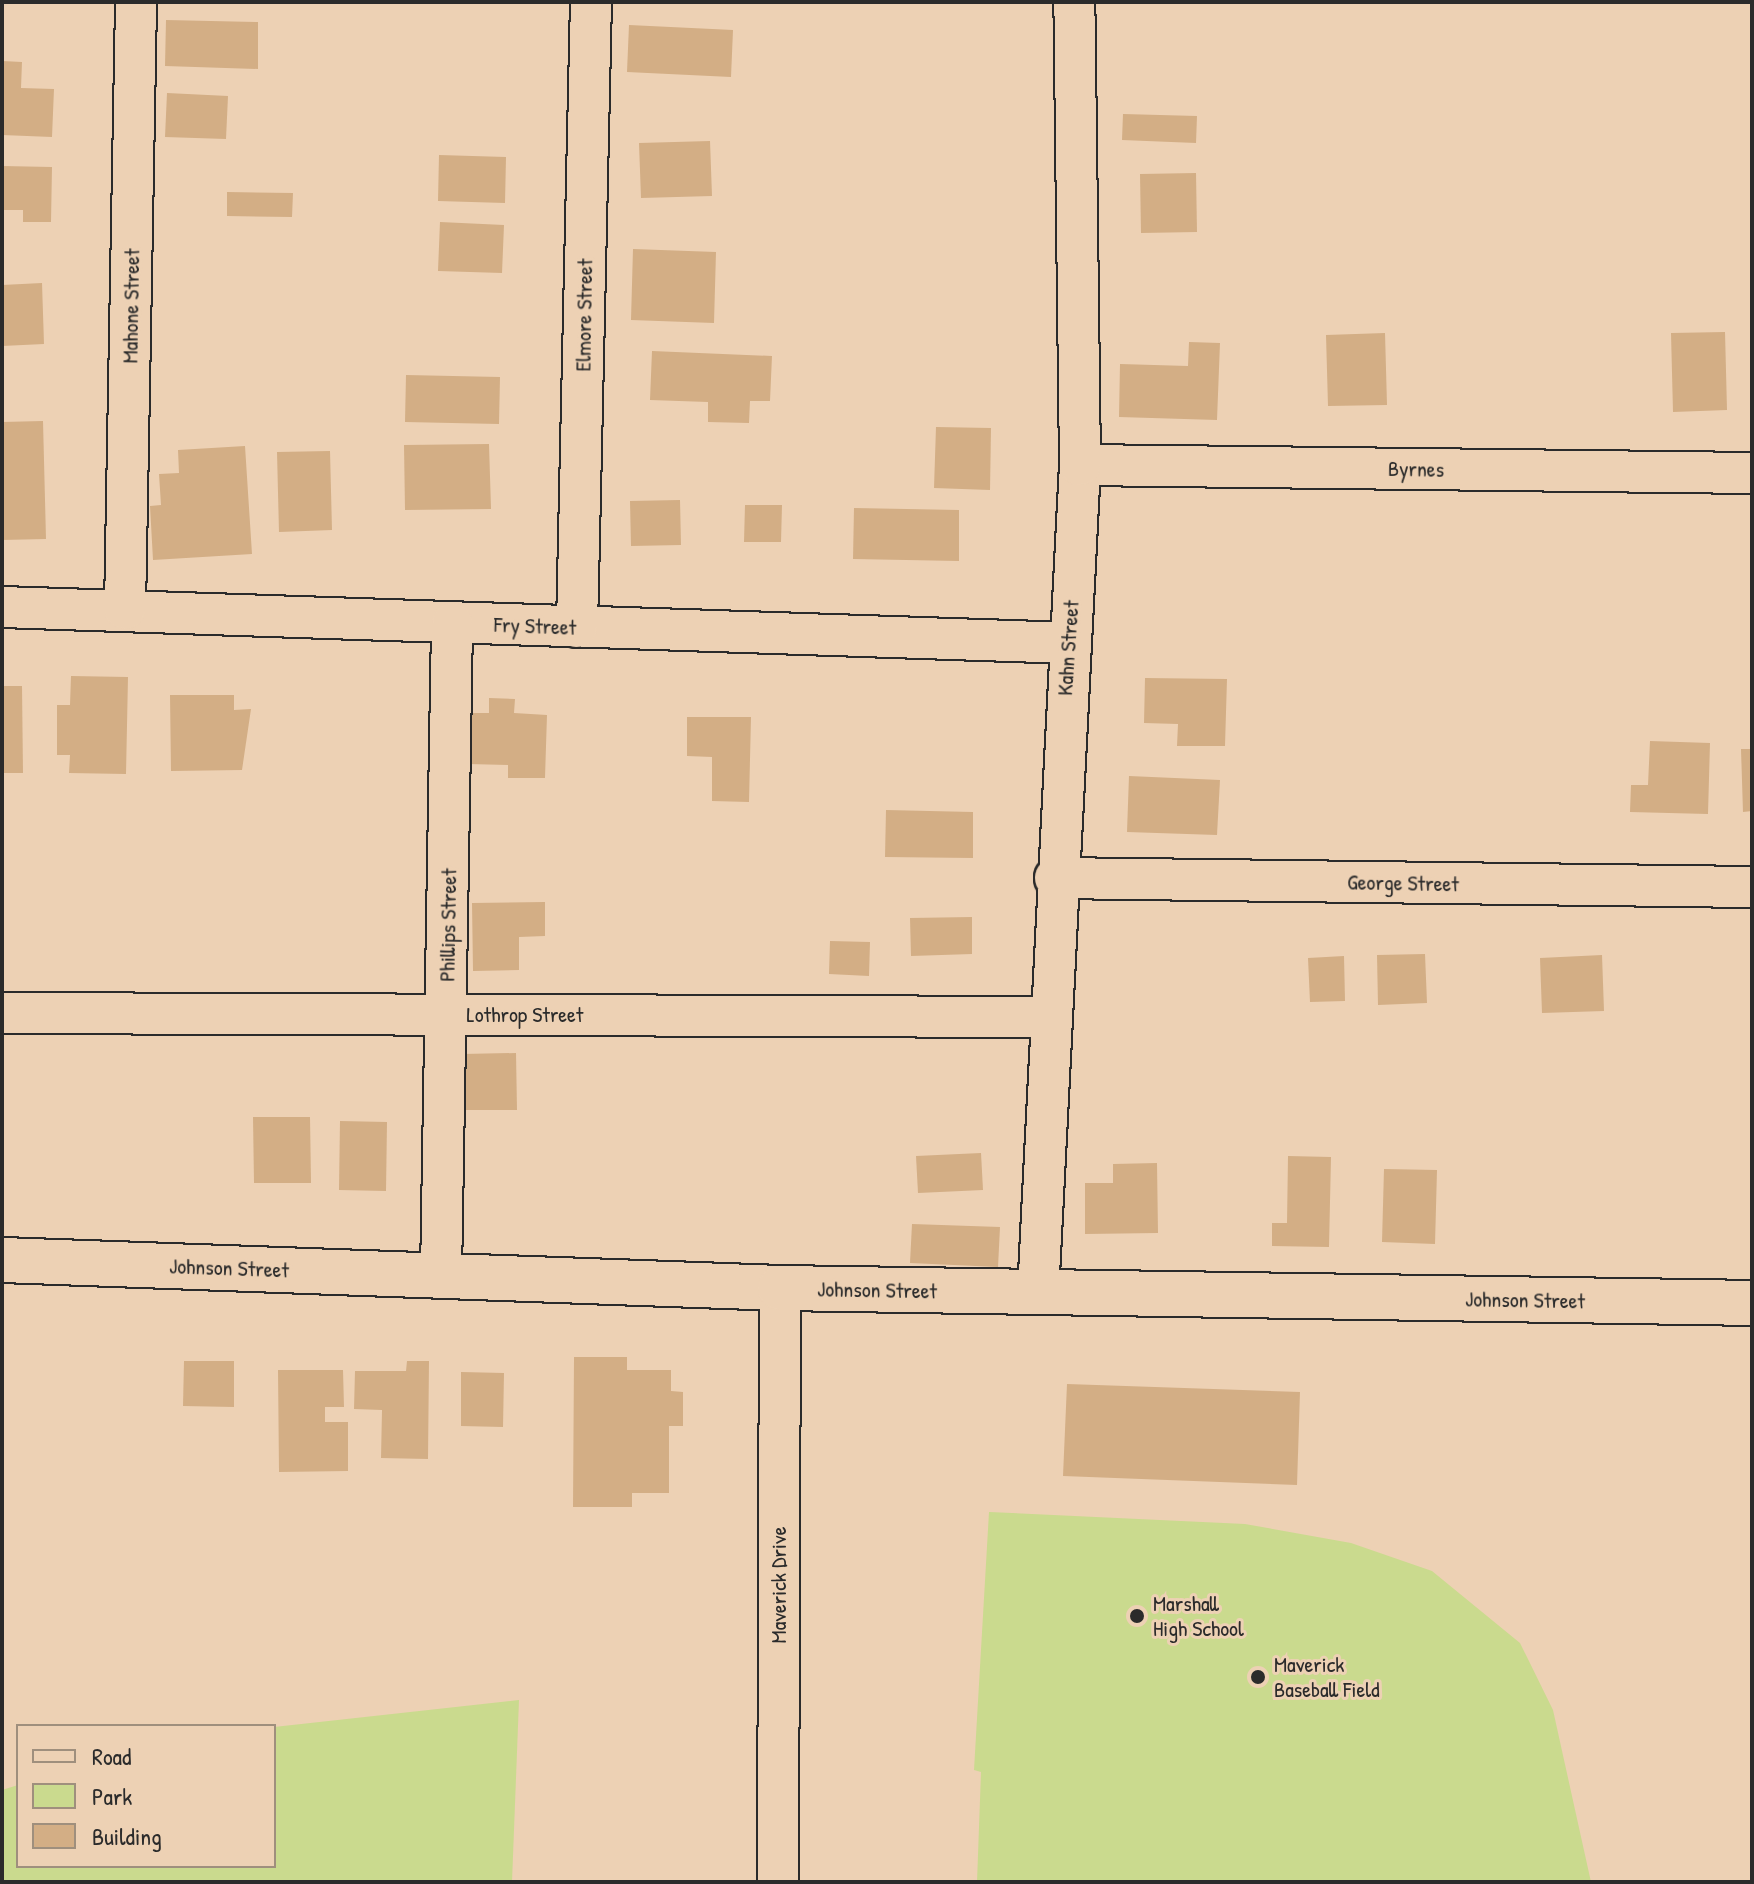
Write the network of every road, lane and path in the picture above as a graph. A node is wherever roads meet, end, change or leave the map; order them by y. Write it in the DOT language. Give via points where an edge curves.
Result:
graph roads {
  1 [pos="136,2"];
  2 [pos="591,2"];
  3 [pos="1074,2"];
  4 [pos="1080,465"];
  5 [pos="1752,473"];
  6 [pos="2,607"];
  7 [pos="125,609"];
  8 [pos="452,623"];
  9 [pos="577,627"];
  10 [pos="1068,643"];
  11 [pos="1055,878"];
  12 [pos="1752,887"];
  13 [pos="2,1013"];
  14 [pos="447,1015"];
  15 [pos="1048,1017"];
  16 [pos="2,1260"];
  17 [pos="441,1275"];
  18 [pos="780,1288"];
  19 [pos="1038,1294"];
  20 [pos="1752,1303"];
  21 [pos="778,1882"];
  1 -- 7 [label="street, Mahone Street"];
  2 -- 9 [label="street, Elmore Street"];
  3 -- 4 [label="street, Kahn Street"];
  4 -- 5 [label="street, Byrnes"];
  4 -- 10 [label="street, Kahn Street"];
  6 -- 7 [label="street, Fry Street"];
  7 -- 8 [label="street, Fry Street"];
  8 -- 9 [label="street, Fry Street"];
  8 -- 14 [label="street, Phillips Street"];
  9 -- 10 [label="street, Fry Street"];
  10 -- 11 [label="street, Kahn Street"];
  11 -- 12 [label="street, George Street"];
  11 -- 15 [label="street, Kahn Street"];
  13 -- 14 [label="street, Lothrop Street"];
  14 -- 15 [label="street, Lothrop Street"];
  14 -- 17 [label="street, Phillips Street"];
  15 -- 19 [label="street, Kahn Street"];
  16 -- 17 [label="street, Johnson Street"];
  17 -- 18 [label="street, Johnson Street"];
  18 -- 19 [label="street, Johnson Street"];
  18 -- 21 [label="street, Maverick Drive"];
  19 -- 20 [label="street, Johnson Street"];
}
